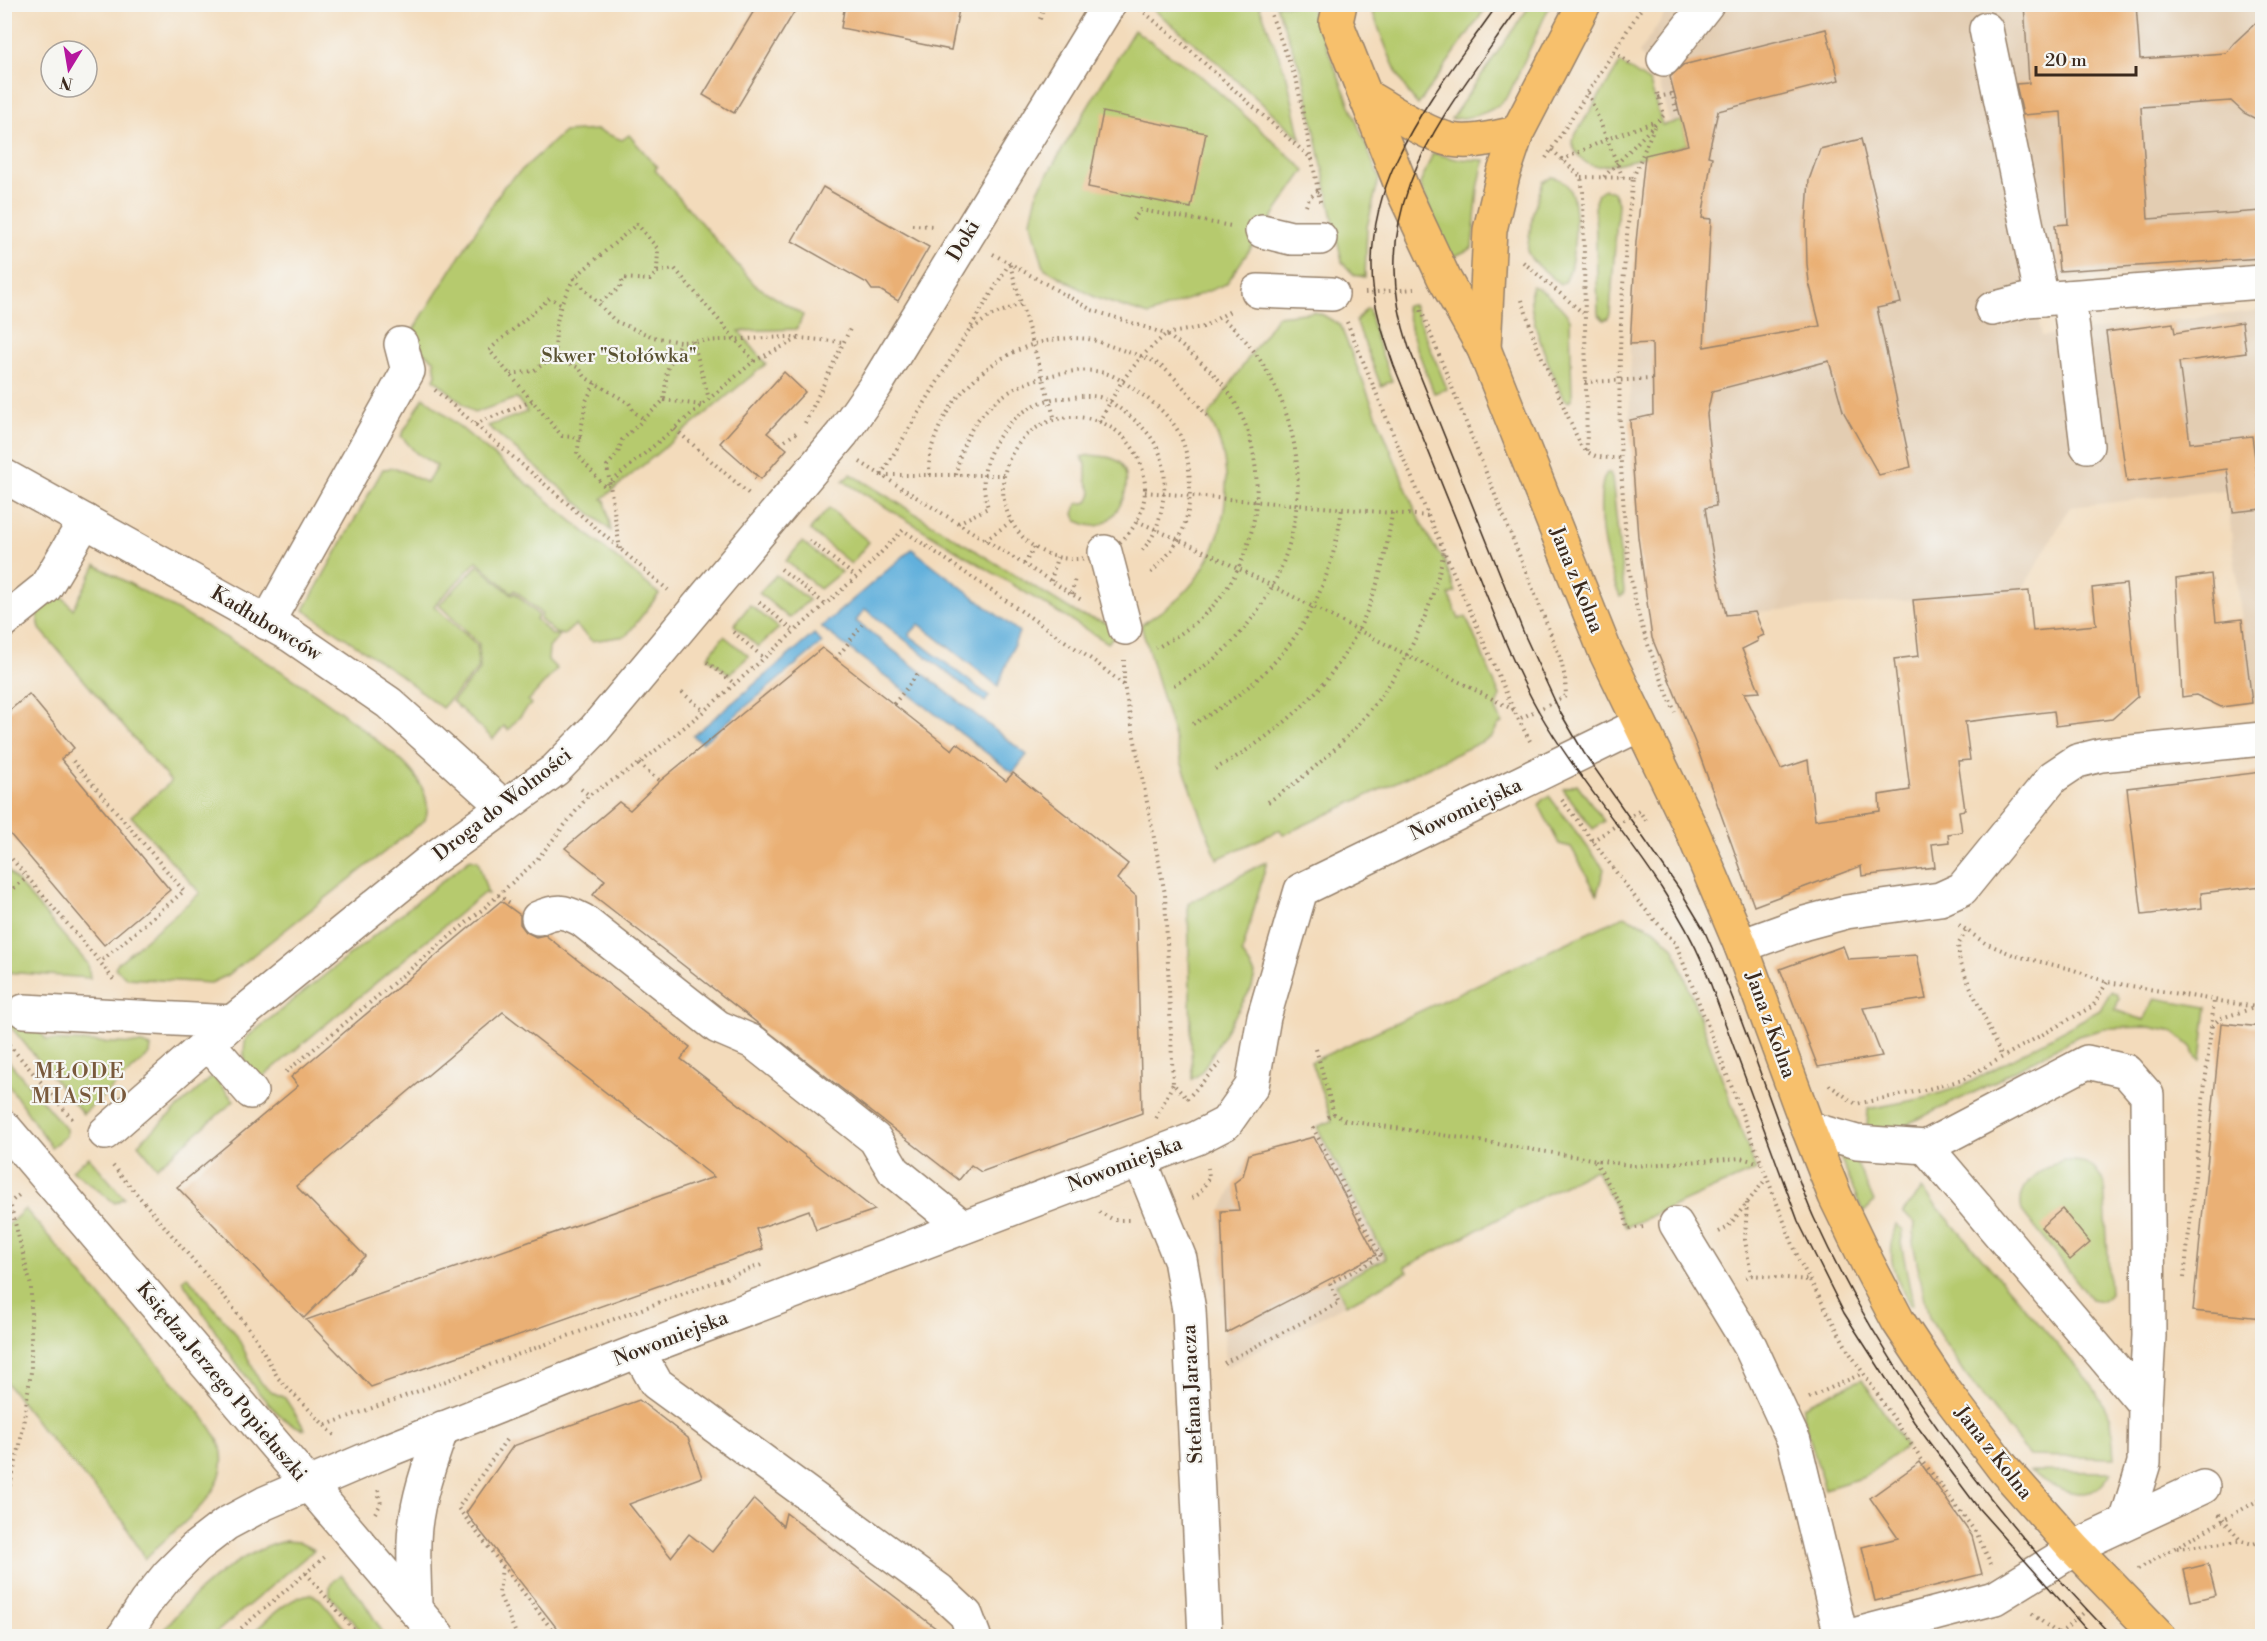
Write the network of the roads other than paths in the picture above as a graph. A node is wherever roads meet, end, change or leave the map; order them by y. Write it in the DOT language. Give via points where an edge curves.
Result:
graph roads {
  1 [pos="1109,4"];
  2 [pos="1584,4"];
  3 [pos="1707,4"];
  4 [pos="1335,10"];
  5 [pos="1986,29"];
  6 [pos="1659,69"];
  7 [pos="1367,97"];
  8 [pos="1517,133"];
  9 [pos="2262,282"];
  10 [pos="1258,291"];
  11 [pos="2056,298"];
  12 [pos="1346,301"];
  13 [pos="1992,309"];
  14 [pos="401,344"];
  15 [pos="1484,349"];
  16 [pos="2087,446"];
  17 [pos="811,473"];
  18 [pos="4,476"];
  19 [pos="85,521"];
  20 [pos="1107,561"];
  21 [pos="4,621"];
  22 [pos="267,623"];
  23 [pos="1125,628"];
  24 [pos="1639,725"];
  25 [pos="2262,739"];
  26 [pos="504,807"];
  27 [pos="538,918"];
  28 [pos="1741,946"];
  29 [pos="24,1011"];
  30 [pos="220,1032"];
  31 [pos="251,1092"];
  32 [pos="4,1127"];
  33 [pos="1808,1128"];
  34 [pos="105,1133"];
  35 [pos="1926,1147"];
  36 [pos="1140,1160"];
  37 [pos="1676,1224"];
  38 [pos="963,1227"];
  39 [pos="638,1352"];
  40 [pos="2145,1405"];
  41 [pos="442,1428"];
  42 [pos="308,1484"];
  43 [pos="2203,1487"];
  44 [pos="2126,1522"];
  45 [pos="2075,1549"];
  46 [pos="415,1610"];
  47 [pos="124,1636"];
  48 [pos="438,1636"];
  49 [pos="974,1636"];
  50 [pos="1205,1636"];
  51 [pos="1841,1636"];
  52 [pos="1850,1636"];
  53 [pos="2159,1636"];
  1 -- 17 [label="street, Doki" via="876,385"];
  2 -- 8 [label="main road, Jana z Kolna"];
  3 -- 6 [label="street"];
  4 -- 7 [label="main road, Jana z Kolna"];
  5 -- 11 [label="street"];
  7 -- 8 [label="main road" via="1452,140 1472,141"];
  7 -- 15 [label="main road, Jana z Kolna" via="1410,205 1444,278"];
  8 -- 15 [label="main road, Jana z Kolna" via="1490,230"];
  9 -- 11 [label="street"];
  10 -- 12 [label="street"];
  11 -- 13 [label="street"];
  11 -- 16 [label="street"];
  14 -- 22 [label="street" via="408,371"];
  15 -- 24 [label="main road, Jana z Kolna" via="1605,651"];
  17 -- 26 [label="street, Droga do Wolności" via="595,729 555,770"];
  18 -- 19 [label="street, Kadłubowców"];
  19 -- 21 [label="street" via="45,588"];
  19 -- 22 [label="street, Kadłubowców"];
  20 -- 23 [label="street"];
  22 -- 26 [label="street, Kadłubowców" via="388,703"];
  24 -- 28 [label="main road, Jana z Kolna" via="1693,833"];
  24 -- 36 [label="street, Nowomiejska" via="1301,890 1264,1017 1252,1086 1226,1123"];
  25 -- 28 [label="street" via="2076,760 2053,777 1957,904 1940,899 1836,915"];
  26 -- 30 [label="street, Droga do Wolności" via="430,861"];
  27 -- 38 [label="street" via="555,911 582,920 718,1027 753,1042 875,1139 894,1171"];
  28 -- 33 [label="main road, Jana z Kolna"];
  29 -- 30 [label="street"];
  30 -- 31 [label="street"];
  30 -- 34 [label="street, Droga do Wolności"];
  32 -- 42 [label="street, Księdza Jerzego Popiełuszki"];
  33 -- 35 [label="street" via="1857,1142"];
  33 -- 45 [label="main road, Jana z Kolna" via="1835,1196 1898,1321 2002,1468"];
  35 -- 40 [label="street"];
  35 -- 40 [label="street" via="2087,1062 2126,1071 2147,1095 2149,1336"];
  36 -- 38 [label="street, Nowomiejska"];
  36 -- 50 [label="street, Stefana Jaracza" via="1180,1259 1188,1310"];
  37 -- 51 [label="street" via="1750,1346 1794,1442"];
  38 -- 39 [label="street, Nowomiejska"];
  39 -- 41 [label="street, Nowomiejska"];
  39 -- 49 [label="street" via="656,1383 939,1590 966,1615"];
  40 -- 44 [label="street" via="2144,1463"];
  41 -- 42 [label="street, Nowomiejska"];
  41 -- 46 [label="street" via="417,1512"];
  42 -- 46 [label="street, Księdza Jerzego Popiełuszki"];
  42 -- 47 [label="street, Nowomiejska" via="236,1519 195,1548 146,1602"];
  43 -- 44 [label="street"];
  44 -- 45 [label="street"];
  45 -- 52 [label="street" via="1995,1598"];
  45 -- 53 [label="main road, Jana z Kolna"];
  46 -- 48 [label="street, Księdza Jerzego Popiełuszki"];
}
